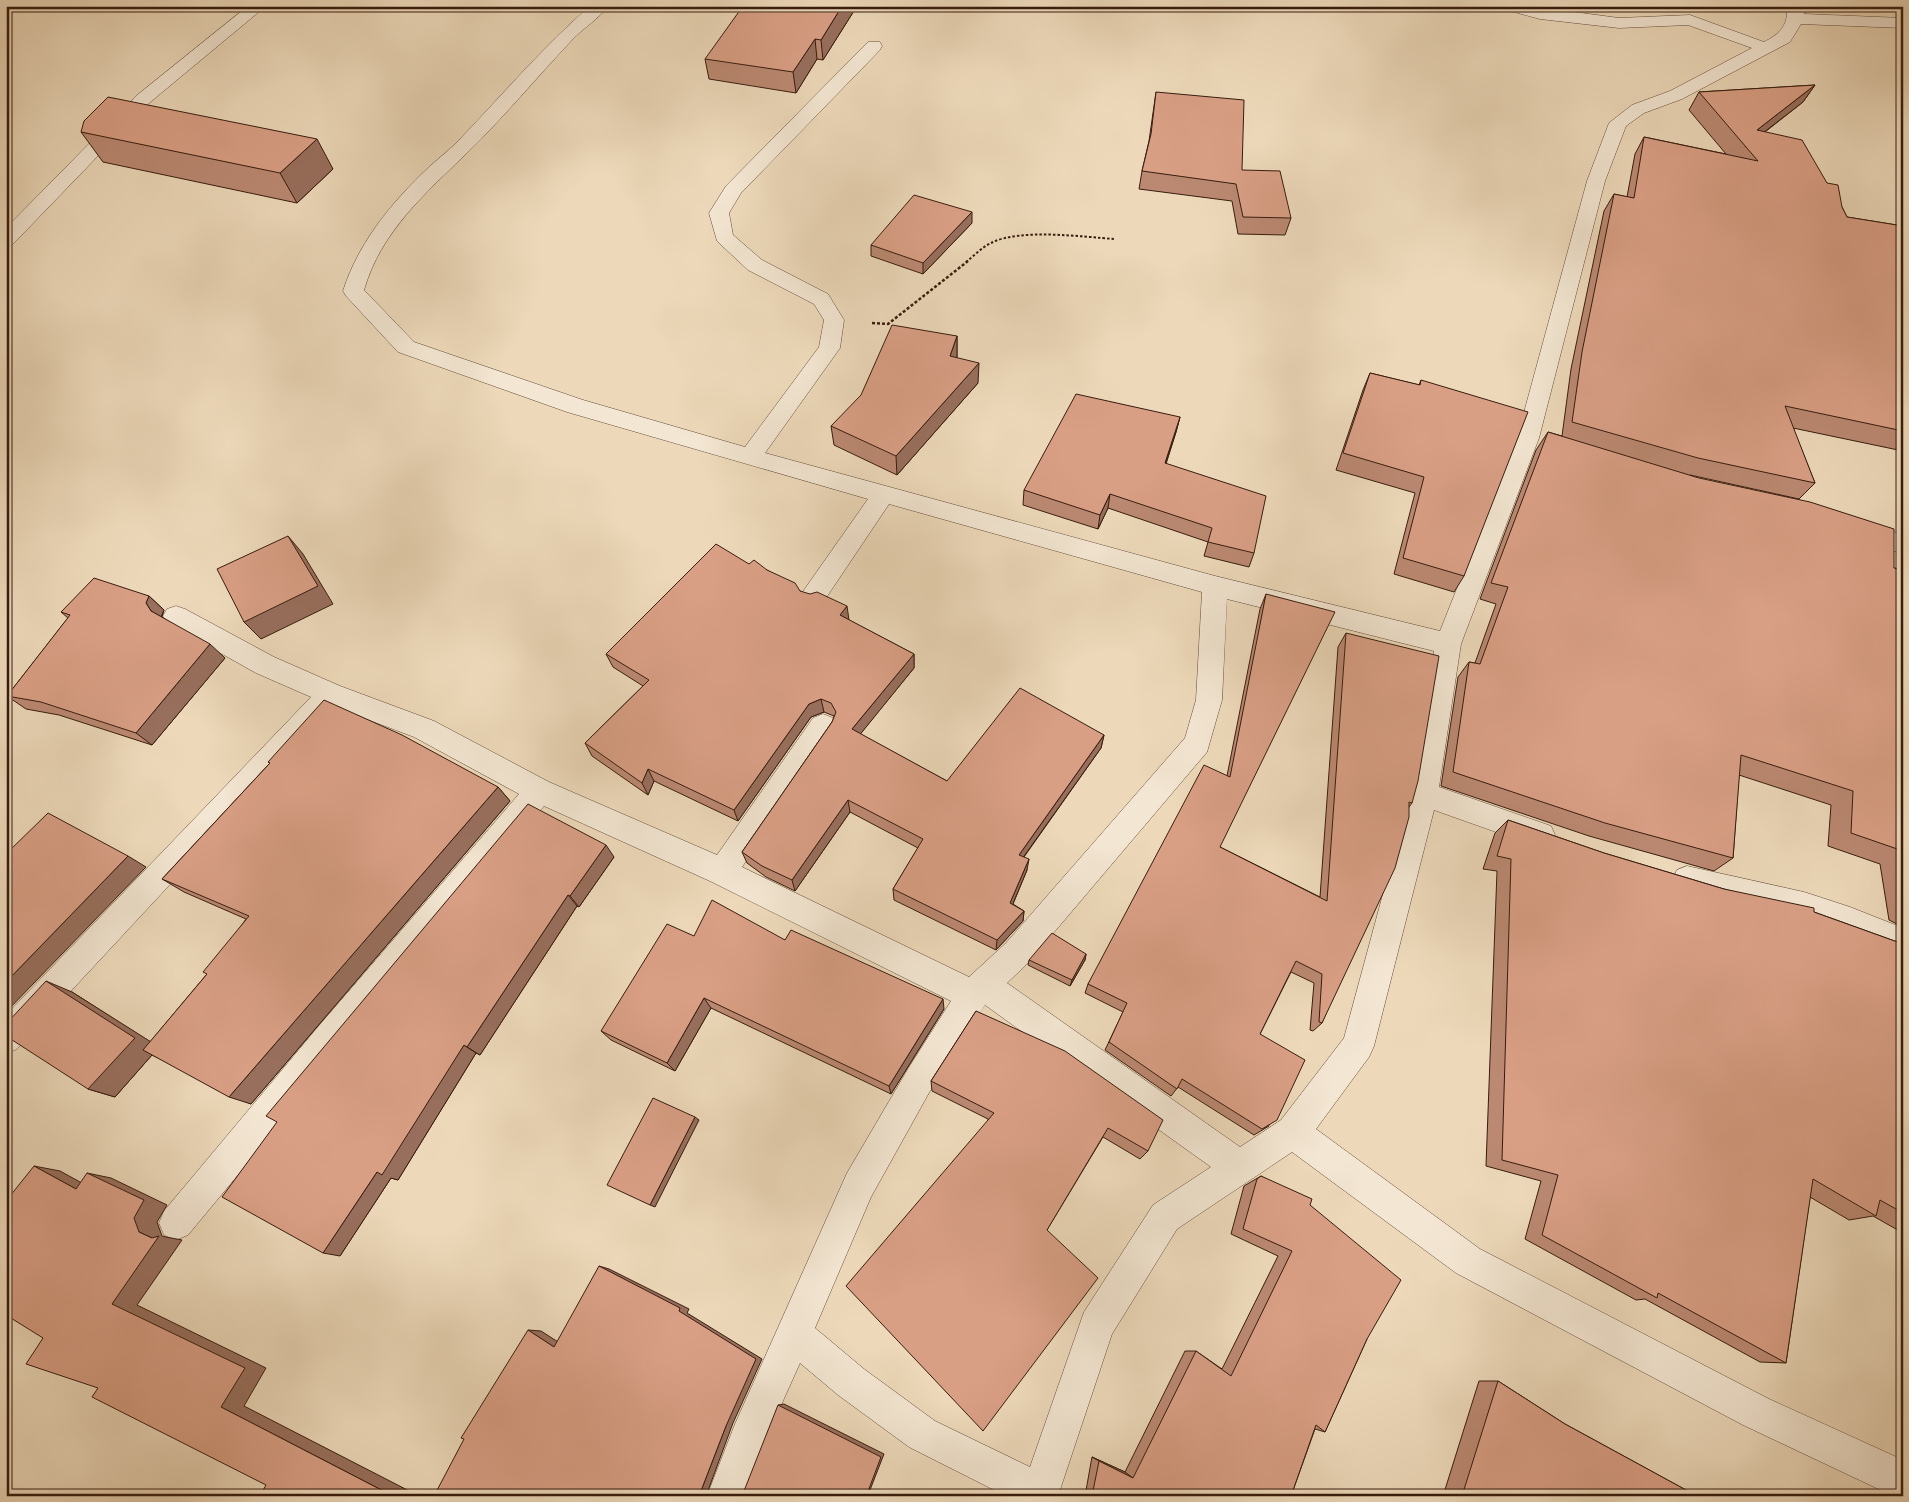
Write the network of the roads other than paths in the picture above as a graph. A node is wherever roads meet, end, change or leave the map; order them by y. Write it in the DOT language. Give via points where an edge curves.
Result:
graph roads {
  1 [pos="258,6"];
  2 [pos="600,6"];
  3 [pos="1509,6"];
  4 [pos="1903,23"];
  5 [pos="1787,27"];
  6 [pos="874,46"];
  7 [pos="6,240"];
  8 [pos="750,457"];
  9 [pos="884,494"];
  10 [pos="1840,524"];
  11 [pos="1903,545"];
  12 [pos="1215,586"];
  13 [pos="813,597"];
  14 [pos="176,616"];
  15 [pos="1448,644"];
  16 [pos="331,694"];
  17 [pos="823,726"];
  18 [pos="539,791"];
  19 [pos="1424,794"];
  20 [pos="1569,845"];
  21 [pos="722,872"];
  22 [pos="1660,872"];
  23 [pos="1903,943"];
  24 [pos="978,990"];
  25 [pos="6,1038"];
  26 [pos="1293,1132"];
  27 [pos="1241,1168"];
  28 [pos="176,1223"];
  29 [pos="794,1334"];
  30 [pos="1903,1480"];
  31 [pos="1040,1494"];
  32 [pos="726,1496"];
  1 -- 7 [label="street" via="142,100"];
  2 -- 8 [label="street" via="570,32 461,148 440,165 362,263 354,291 406,347 575,406"];
  3 -- 5 [label="street" via="1540,14 1619,23 1690,20"];
  4 -- 5 [label="street"];
  5 -- 15 [label="street" via="1676,95 1638,109 1618,123 1596,181 1538,441"];
  6 -- 8 [label="street" via="733,190 719,213 724,237 755,265 821,299 834,320 828,348"];
  8 -- 9 [label="street"];
  9 -- 12 [label="street"];
  9 -- 13 [label="street"];
  10 -- 11 [label="street"];
  12 -- 15 [label="street"];
  12 -- 24 [label="street" via="1209,700 1197,744 1017,953"];
  14 -- 16 [label="street" via="265,664"];
  15 -- 19 [label="street"];
  16 -- 18 [label="street" via="424,729"];
  16 -- 25 [label="street"];
  17 -- 21 [label="street"];
  18 -- 21 [label="street"];
  18 -- 28 [label="street" via="328,1038"];
  19 -- 20 [label="street"];
  19 -- 26 [label="street" via="1358,1046"];
  21 -- 24 [label="street"];
  22 -- 23 [label="street" via="1804,906"];
  24 -- 27 [label="street"];
  24 -- 29 [label="street" via="918,1080 859,1186"];
  26 -- 27 [label="street"];
  26 -- 30 [label="street" via="1468,1261 1756,1412"];
  27 -- 31 [label="street" via="1165,1217 1097,1324"];
  29 -- 31 [label="street" via="851,1382 922,1434"];
  29 -- 32 [label="street" via="748,1436"];
}
